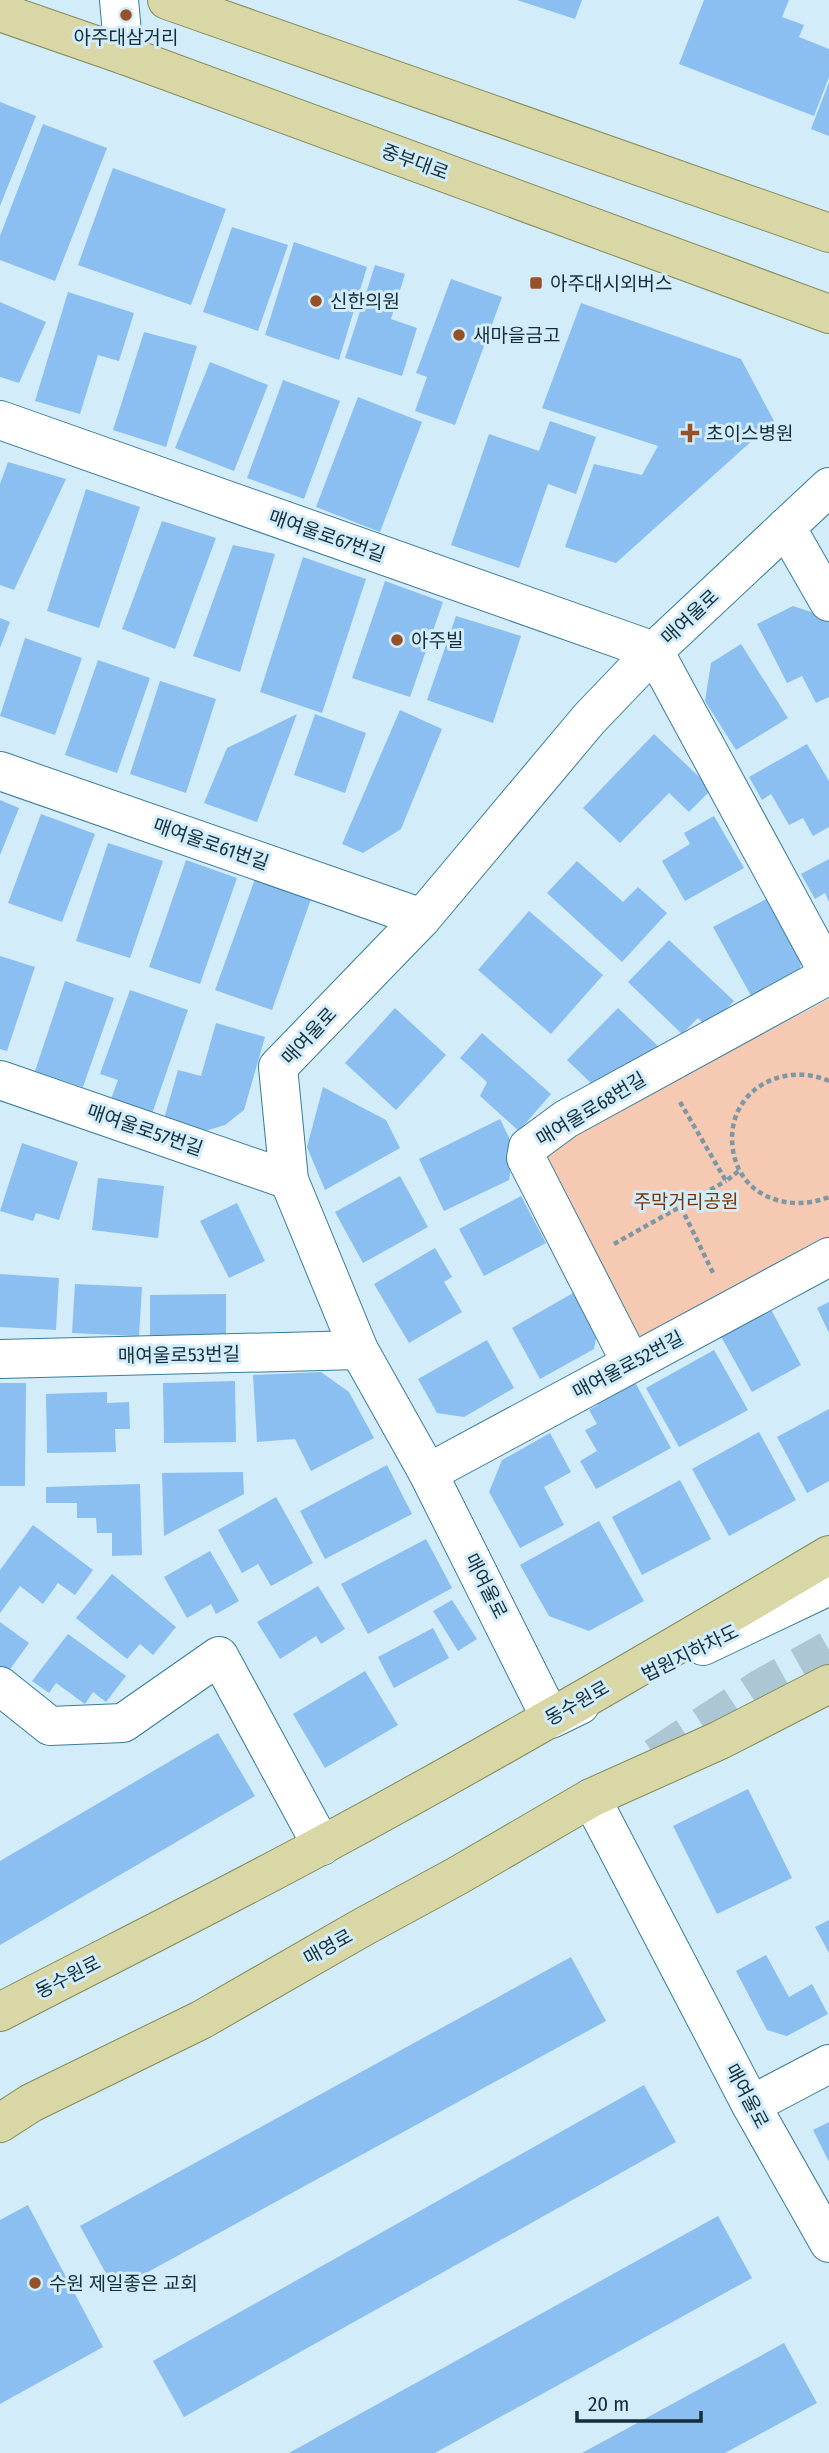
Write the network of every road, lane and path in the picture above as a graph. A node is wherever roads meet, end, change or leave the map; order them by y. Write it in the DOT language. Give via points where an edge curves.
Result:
graph roads {
  1 [pos="119,0"];
  2 [pos="167,0"];
  3 [pos="0,12"];
  4 [pos="124,55"];
  5 [pos="824,229"];
  6 [pos="829,314"];
  7 [pos="0,420"];
  8 [pos="829,487"];
  9 [pos="786,527"];
  10 [pos="829,601"];
  11 [pos="654,651"];
  12 [pos="0,771"];
  13 [pos="422,918"];
  14 [pos="829,975"];
  15 [pos="660,1068"];
  16 [pos="0,1080"];
  17 [pos="829,1081"];
  18 [pos="740,1170"];
  19 [pos="289,1180"];
  20 [pos="726,1181"];
  21 [pos="829,1197"];
  22 [pos="681,1207"];
  23 [pos="829,1257"];
  24 [pos="580,1263"];
  25 [pos="731,1309"];
  26 [pos="359,1350"];
  27 [pos="0,1359"];
  28 [pos="631,1363"];
  29 [pos="428,1474"];
  30 [pos="829,1555"];
  31 [pos="829,1586"];
  32 [pos="829,1684"];
  33 [pos="0,1686"];
  34 [pos="551,1719"];
  35 [pos="591,1798"];
  36 [pos="322,1846"];
  37 [pos="0,2012"];
  38 [pos="829,2063"];
  39 [pos="751,2105"];
  40 [pos="0,2123"];
  41 [pos="829,2243"];
  1 -- 4 [label="street"];
  2 -- 5 [label="main road"];
  3 -- 4 [label="main road, 중부대로"];
  4 -- 6 [label="main road, 중부대로"];
  7 -- 11 [label="street, 매여울로67번길"];
  8 -- 9 [label="street, 매여울로"];
  9 -- 10 [label="street"];
  9 -- 11 [label="street, 매여울로"];
  11 -- 13 [label="street, 매여울로" via="589,719"];
  11 -- 14 [label="street, 매여울로68번길"];
  12 -- 13 [label="street, 매여울로61번길"];
  13 -- 19 [label="street, 매여울로" via="278,1067"];
  14 -- 15 [label="street, 매여울로68번길"];
  15 -- 20 [label="path"];
  15 -- 24 [label="street, 매여울로68번길" via="566,1119 528,1147 526,1158"];
  16 -- 19 [label="street, 매여울로57번길"];
  17 -- 18 [label="path" via="813,1074 790,1073 752,1092 739,1110 733,1130"];
  18 -- 20 [label="path"];
  18 -- 21 [label="path" via="770,1199 791,1205"];
  19 -- 26 [label="street, 매여울로"];
  20 -- 22 [label="path"];
  22 -- 24 [label="path"];
  22 -- 25 [label="path"];
  23 -- 25 [label="street, 매여울로52번길"];
  24 -- 28 [label="street, 매여울로68번길"];
  25 -- 28 [label="street, 매여울로52번길"];
  26 -- 27 [label="street, 매여울로53번길"];
  26 -- 29 [label="street, 매여울로"];
  28 -- 29 [label="street, 매여울로52번길"];
  29 -- 34 [label="street, 매여울로"];
  30 -- 34 [label="main road, 동수원로"];
  31 -- 34 [label="street, 법원지하차도"];
  32 -- 35 [label="main road, 매영로"];
  33 -- 36 [label="street" via="50,1726 123,1723 219,1656"];
  34 -- 36 [label="main road, 동수원로"];
  35 -- 39 [label="street, 매여울로"];
  35 -- 40 [label="main road, 매영로" via="201,2020"];
  36 -- 37 [label="main road, 동수원로"];
  38 -- 39 [label="street"];
  39 -- 41 [label="street, 매여울로"];
}
